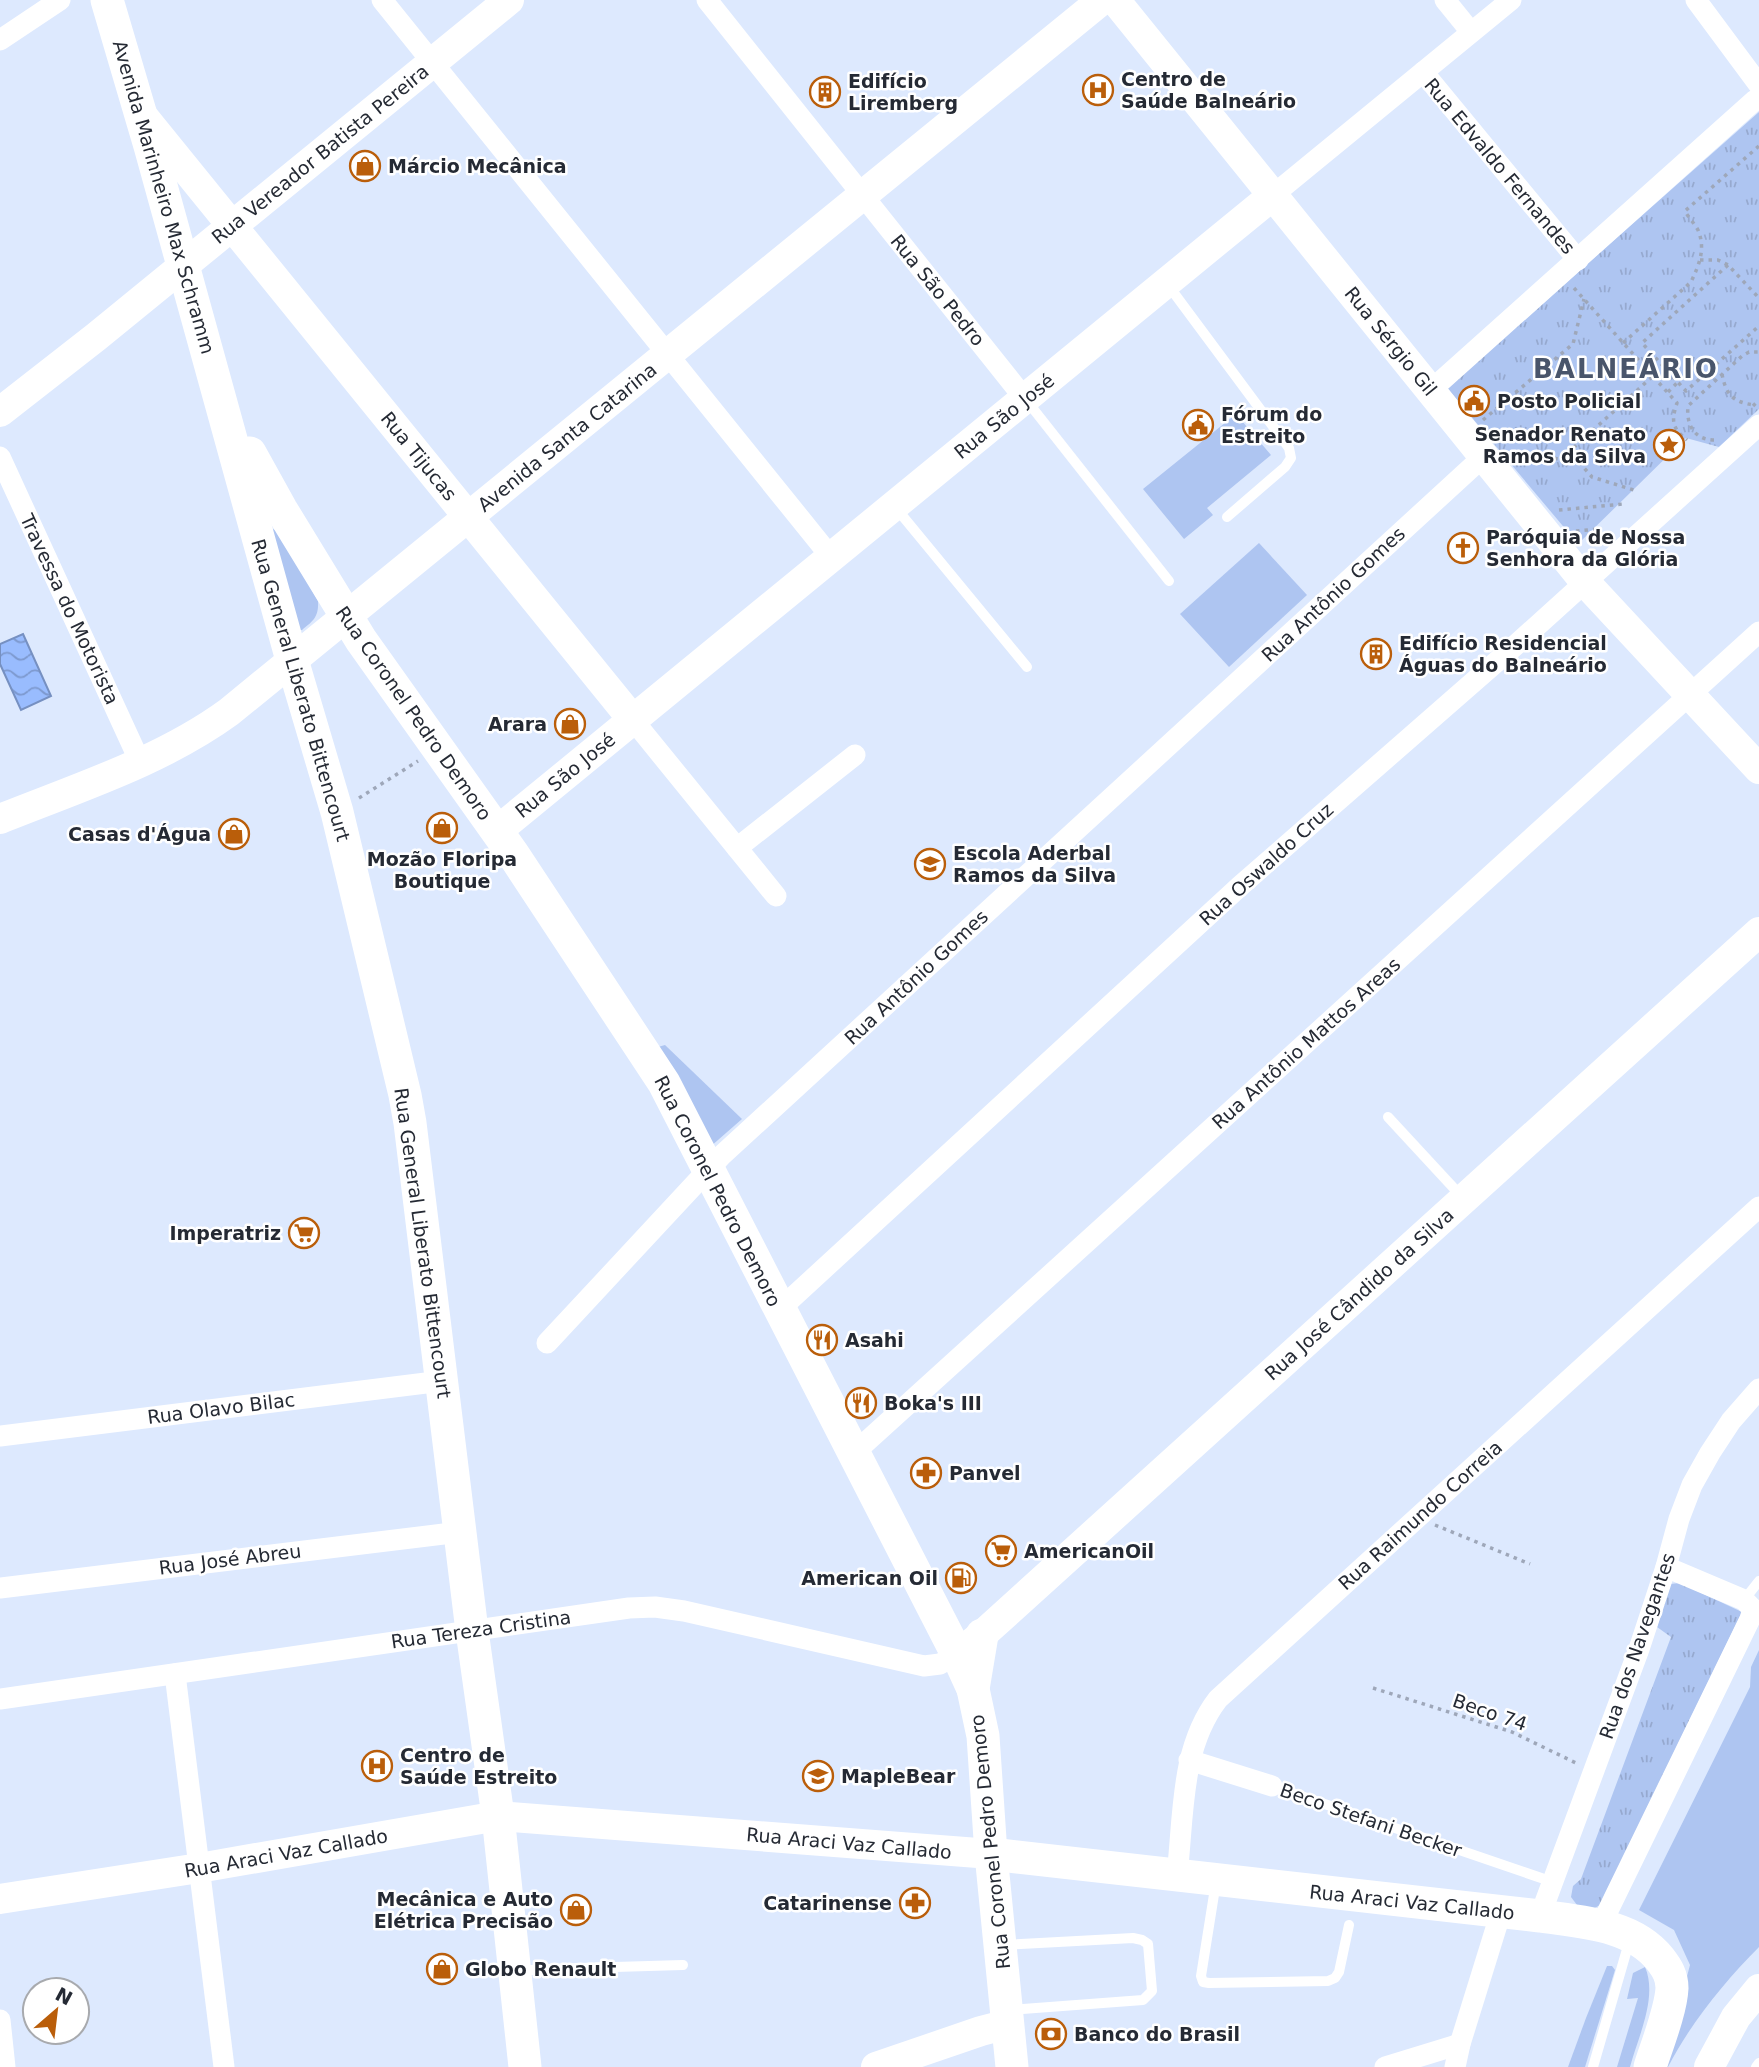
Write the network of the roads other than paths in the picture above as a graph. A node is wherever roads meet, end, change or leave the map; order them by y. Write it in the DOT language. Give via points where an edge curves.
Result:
graph roads {
  1 [pos="60,0"];
  2 [pos="107,0"];
  3 [pos="382,0"];
  4 [pos="509,0"];
  5 [pos="707,0"];
  6 [pos="1102,0"];
  7 [pos="1115,0"];
  8 [pos="1445,0"];
  9 [pos="1511,0"];
  10 [pos="1696,0"];
  11 [pos="1471,32"];
  12 [pos="0,40"];
  13 [pos="432,62"];
  14 [pos="1423,72"];
  15 [pos="1757,93"];
  16 [pos="141,115"];
  17 [pos="863,195"];
  18 [pos="1272,196"];
  19 [pos="232,226"];
  20 [pos="1578,260"];
  21 [pos="184,266"];
  22 [pos="1166,283"];
  23 [pos="668,355"];
  24 [pos="1440,382"];
  25 [pos="220,395"];
  26 [pos="1025,399"];
  27 [pos="0,412"];
  28 [pos="1753,415"];
  29 [pos="1498,455"];
  30 [pos="0,457"];
  31 [pos="894,506"];
  32 [pos="1227,517"];
  33 [pos="468,518"];
  34 [pos="831,557"];
  35 [pos="1169,581"];
  36 [pos="1585,582"];
  37 [pos="347,617"];
  38 [pos="1759,632"];
  39 [pos="292,660"];
  40 [pos="1027,667"];
  41 [pos="1691,694"];
  42 [pos="633,720"];
  43 [pos="855,755"];
  44 [pos="140,762"];
  45 [pos="1759,769"];
  46 [pos="0,819"];
  47 [pos="497,831"];
  48 [pos="737,848"];
  49 [pos="776,896"];
  50 [pos="1759,932"];
  51 [pos="1388,1117"];
  52 [pos="708,1169"];
  53 [pos="1464,1199"];
  54 [pos="1759,1207"];
  55 [pos="780,1309"];
  56 [pos="547,1343"];
  57 [pos="442,1381"];
  58 [pos="1759,1390"];
  59 [pos="0,1436"];
  60 [pos="854,1453"];
  61 [pos="460,1532"];
  62 [pos="1666,1567"];
  63 [pos="1759,1581"];
  64 [pos="0,1588"];
  65 [pos="1744,1600"];
  66 [pos="472,1631"];
  67 [pos="970,1644"];
  68 [pos="175,1674"];
  69 [pos="0,1699"];
  70 [pos="1189,1760"];
  71 [pos="1272,1786"];
  72 [pos="498,1816"];
  73 [pos="990,1854"];
  74 [pos="200,1868"];
  75 [pos="1177,1875"];
  76 [pos="1216,1880"];
  77 [pos="1553,1882"];
  78 [pos="0,1899"];
  79 [pos="1502,1912"];
  80 [pos="1540,1916"];
  81 [pos="1349,1925"];
  82 [pos="1616,1931"];
  83 [pos="1000,1945"];
  84 [pos="682,1965"];
  85 [pos="514,1972"];
  86 [pos="1759,1989"];
  87 [pos="1007,2017"];
  88 [pos="0,2020"];
  89 [pos="1460,2044"];
  90 [pos="5,2067"];
  91 [pos="224,2067"];
  92 [pos="525,2067"];
  93 [pos="876,2067"];
  94 [pos="1012,2067"];
  95 [pos="1385,2067"];
  96 [pos="1455,2067"];
  97 [pos="1593,2067"];
  98 [pos="1650,2067"];
  99 [pos="1709,2067"];
  1 -- 12 [label="street"];
  2 -- 16 [label="main road, Avenida Marinheiro Max Schramm"];
  3 -- 13 [label="street"];
  4 -- 13 [label="street, Rua Vereador Batista Pereira"];
  5 -- 17 [label="street, Rua São Pedro"];
  6 -- 17 [label="street, Avenida Santa Catarina"];
  7 -- 18 [label="street, Rua Sérgio Gil"];
  8 -- 11 [label="street"];
  9 -- 11 [label="street, Rua São José"];
  10 -- 15 [label="street"];
  11 -- 14 [label="street, Rua São José"];
  13 -- 19 [label="street, Rua Vereador Batista Pereira"];
  13 -- 23 [label="street"];
  14 -- 18 [label="street, Rua São José"];
  14 -- 20 [label="street, Rua Edvaldo Fernandes"];
  15 -- 20 [label="street"];
  16 -- 19 [label="street, Rua Tijucas"];
  16 -- 21 [label="main road, Avenida Marinheiro Max Schramm"];
  17 -- 23 [label="street, Avenida Santa Catarina"];
  17 -- 26 [label="street, Rua São Pedro"];
  18 -- 22 [label="street, Rua São José"];
  18 -- 29 [label="street, Rua Sérgio Gil"];
  19 -- 21 [label="street, Rua Vereador Batista Pereira"];
  19 -- 33 [label="street, Rua Tijucas"];
  20 -- 24 [label="street"];
  21 -- 25 [label="main road, Avenida Marinheiro Max Schramm"];
  21 -- 27 [label="street, Rua Vereador Batista Pereira"];
  22 -- 26 [label="street, Rua São José"];
  22 -- 32 [label="lane" via="1289,448 1291,458 1285,467"];
  23 -- 33 [label="street, Avenida Santa Catarina"];
  23 -- 34 [label="street"];
  25 -- 37 [label="main road, Rua Coronel Pedro Demoro" via="260,473"];
  25 -- 39 [label="main road, Rua General Liberato Bittencourt"];
  26 -- 31 [label="street, Rua São José"];
  26 -- 35 [label="lane, Rua São Pedro"];
  28 -- 36 [label="street, Rua Oswaldo Cruz"];
  29 -- 36 [label="street, Rua Sérgio Gil"];
  29 -- 52 [label="street, Rua Antônio Gomes"];
  30 -- 44 [label="street, Travessa do Motorista"];
  31 -- 34 [label="street, Rua São José"];
  31 -- 40 [label="lane"];
  33 -- 37 [label="street, Avenida Santa Catarina"];
  33 -- 42 [label="street, Rua Tijucas"];
  34 -- 42 [label="street, Rua São José"];
  36 -- 41 [label="street, Rua Sérgio Gil"];
  36 -- 55 [label="street, Rua Oswaldo Cruz" via="1239,887"];
  37 -- 39 [label="street, Avenida Santa Catarina"];
  37 -- 47 [label="main road, Rua Coronel Pedro Demoro"];
  38 -- 41 [label="street, Rua Antônio Mattos Areas"];
  39 -- 44 [label="street, Avenida Santa Catarina" via="208,728"];
  39 -- 57 [label="main road, Rua General Liberato Bittencourt" via="337,813 411,1123"];
  41 -- 45 [label="street, Rua Sérgio Gil"];
  41 -- 60 [label="street, Rua Antônio Mattos Areas"];
  42 -- 47 [label="street, Rua São José"];
  42 -- 48 [label="street, Rua Tijucas"];
  43 -- 48 [label="street"];
  44 -- 46 [label="street, Avenida Santa Catarina"];
  47 -- 52 [label="main road, Rua Coronel Pedro Demoro" via="664,1083"];
  48 -- 49 [label="street, Rua Tijucas"];
  50 -- 53 [label="street, Rua José Cândido da Silva"];
  51 -- 53 [label="lane"];
  52 -- 55 [label="main road, Rua Coronel Pedro Demoro"];
  52 -- 56 [label="street, Rua Antônio Gomes"];
  53 -- 67 [label="street, Rua José Cândido da Silva"];
  54 -- 70 [label="street, Rua Raimundo Correia" via="1218,1699 1201,1724"];
  55 -- 60 [label="main road, Rua Coronel Pedro Demoro"];
  57 -- 59 [label="street, Rua Olavo Bilac"];
  57 -- 61 [label="main road, Rua General Liberato Bittencourt"];
  58 -- 62 [label="street, Rua dos Navegantes" via="1731,1421 1692,1485"];
  60 -- 67 [label="main road, Rua Coronel Pedro Demoro"];
  61 -- 64 [label="street, Rua José Abreu"];
  61 -- 66 [label="main road, Rua General Liberato Bittencourt"];
  62 -- 65 [label="street"];
  62 -- 77 [label="street, Rua dos Navegantes"];
  63 -- 65 [label="lane"];
  65 -- 82 [label="street" via="1753,1609 1750,1619"];
  66 -- 67 [label="street, Rua Tereza Cristina" via="655,1607 924,1666 940,1664"];
  66 -- 68 [label="street, Rua Tereza Cristina"];
  66 -- 72 [label="main road, Rua General Liberato Bittencourt"];
  67 -- 73 [label="main road, Rua Coronel Pedro Demoro" via="983,1736"];
  68 -- 69 [label="street, Rua Tereza Cristina"];
  68 -- 74 [label="street"];
  70 -- 71 [label="street, Beco Stefani Becker"];
  70 -- 75 [label="street, Rua Raimundo Correia"];
  71 -- 77 [label="lane, Beco Stefani Becker"];
  72 -- 73 [label="street, Rua Araci Vaz Callado"];
  72 -- 74 [label="street, Rua Araci Vaz Callado"];
  72 -- 85 [label="main road, Rua General Liberato Bittencourt"];
  73 -- 75 [label="main road, Rua Araci Vaz Callado"];
  73 -- 83 [label="main road, Rua Coronel Pedro Demoro"];
  74 -- 78 [label="street, Rua Araci Vaz Callado"];
  74 -- 91 [label="street"];
  75 -- 76 [label="main road, Rua Araci Vaz Callado"];
  76 -- 79 [label="main road, Rua Araci Vaz Callado"];
  76 -- 81 [label="lane" via="1200,1976 1203,1982 1328,1981 1339,1972"];
  77 -- 80 [label="street, Rua dos Navegantes"];
  79 -- 80 [label="main road, Rua Araci Vaz Callado"];
  79 -- 89 [label="street"];
  80 -- 82 [label="main road, Rua Araci Vaz Callado"];
  82 -- 97 [label="lane"];
  82 -- 98 [label="main road, Rua Araci Vaz Callado" via="1653,1951 1669,1970 1672,1988"];
  83 -- 87 [label="main road, Rua Coronel Pedro Demoro"];
  83 -- 87 [label="lane" via="1133,1938 1148,1944 1152,1991 1143,2000"];
  84 -- 85 [label="lane"];
  85 -- 92 [label="main road, Rua General Liberato Bittencourt"];
  86 -- 99 [label="street" via="1735,2017"];
  87 -- 93 [label="street" via="981,2031"];
  87 -- 94 [label="main road, Rua Coronel Pedro Demoro"];
  88 -- 90 [label="street"];
  89 -- 95 [label="street"];
  89 -- 96 [label="street"];
}
